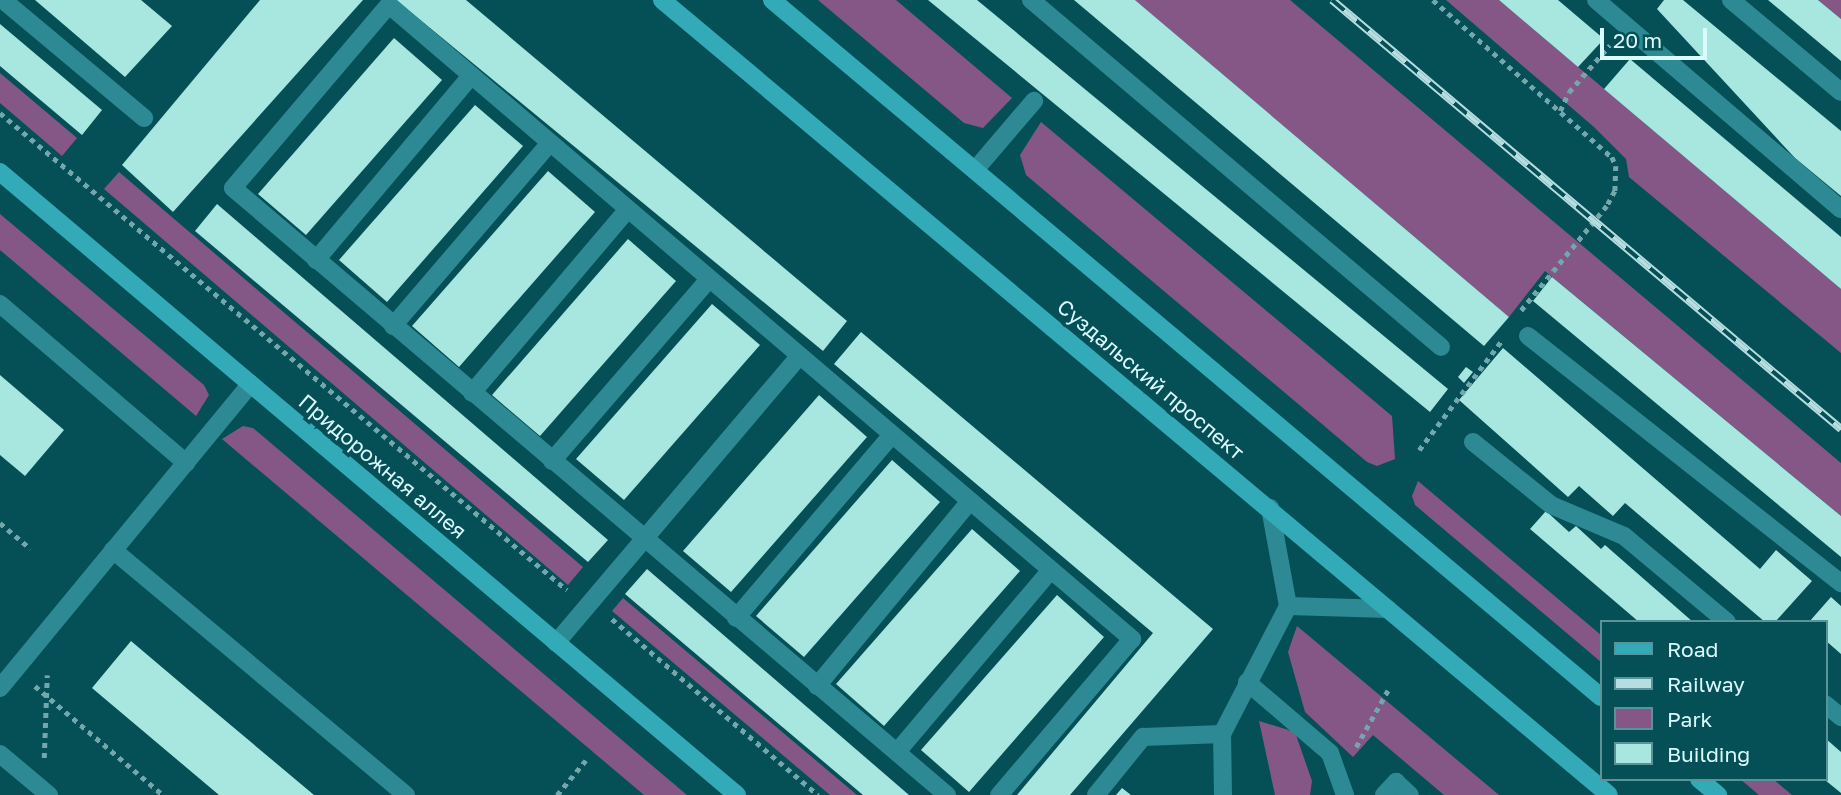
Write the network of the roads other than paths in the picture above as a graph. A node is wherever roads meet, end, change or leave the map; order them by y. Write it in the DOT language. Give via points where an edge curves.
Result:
graph roads {
  1 [pos="3,0"];
  2 [pos="663,0"];
  3 [pos="772,0"];
  4 [pos="1031,0"];
  5 [pos="1597,0"];
  6 [pos="1731,0"];
  7 [pos="471,76"];
  8 [pos="1841,92"];
  9 [pos="1034,102"];
  10 [pos="144,118"];
  11 [pos="550,143"];
  12 [pos="975,170"];
  13 [pos="0,172"];
  14 [pos="628,209"];
  15 [pos="1841,209"];
  16 [pos="316,260"];
  17 [pos="709,279"];
  18 [pos="0,304"];
  19 [pos="393,326"];
  20 [pos="1528,336"];
  21 [pos="1441,347"];
  22 [pos="799,356"];
  23 [pos="251,384"];
  24 [pos="472,393"];
  25 [pos="892,435"];
  26 [pos="1473,442"];
  27 [pos="552,461"];
  28 [pos="186,463"];
  29 [pos="970,501"];
  30 [pos="1270,508"];
  31 [pos="643,540"];
  32 [pos="113,550"];
  33 [pos="1051,570"];
  34 [pos="1841,583"];
  35 [pos="1288,606"];
  36 [pos="1388,609"];
  37 [pos="736,618"];
  38 [pos="1725,620"];
  39 [pos="556,643"];
  40 [pos="1247,682"];
  41 [pos="817,686"];
  42 [pos="0,688"];
  43 [pos="1600,696"];
  44 [pos="1827,706"];
  45 [pos="1841,718"];
  46 [pos="1222,734"];
  47 [pos="897,752"];
  48 [pos="0,754"];
  49 [pos="1701,781"];
  50 [pos="46,793"];
  51 [pos="406,795"];
  52 [pos="737,795"];
  53 [pos="947,795"];
  54 [pos="999,795"];
  55 [pos="1096,795"];
  56 [pos="1223,795"];
  57 [pos="1345,795"];
  58 [pos="1384,795"];
  59 [pos="1410,795"];
  60 [pos="1609,795"];
  61 [pos="1718,795"];
  1 -- 10 [label="lane"];
  2 -- 30 [label="main road, Суздальский проспект"];
  3 -- 12 [label="main road"];
  4 -- 21 [label="lane"];
  5 -- 15 [label="lane"];
  6 -- 8 [label="lane"];
  7 -- 11 [label="lane"];
  7 -- 16 [label="lane"];
  7 -- 16 [label="lane" via="389,5 233,188"];
  9 -- 12 [label="lane"];
  11 -- 14 [label="lane"];
  11 -- 19 [label="lane"];
  12 -- 43 [label="main road"];
  13 -- 23 [label="main road, Придорожная аллея"];
  14 -- 17 [label="lane"];
  14 -- 24 [label="lane"];
  16 -- 19 [label="lane"];
  17 -- 22 [label="lane"];
  17 -- 27 [label="lane"];
  18 -- 28 [label="lane"];
  19 -- 24 [label="lane"];
  20 -- 34 [label="lane"];
  22 -- 25 [label="lane"];
  22 -- 31 [label="lane"];
  23 -- 28 [label="lane"];
  23 -- 39 [label="main road, Придорожная аллея"];
  24 -- 27 [label="lane"];
  25 -- 29 [label="lane"];
  25 -- 37 [label="lane"];
  26 -- 38 [label="lane" via="1551,505 1625,536"];
  27 -- 31 [label="lane"];
  28 -- 32 [label="lane"];
  29 -- 33 [label="lane"];
  29 -- 41 [label="lane"];
  30 -- 35 [label="lane"];
  30 -- 36 [label="main road, Суздальский проспект"];
  31 -- 37 [label="lane"];
  31 -- 39 [label="lane"];
  32 -- 42 [label="lane"];
  32 -- 51 [label="lane"];
  33 -- 47 [label="lane"];
  33 -- 54 [label="lane" via="1132,639"];
  35 -- 36 [label="lane"];
  35 -- 40 [label="lane"];
  36 -- 60 [label="main road, Суздальский проспект"];
  37 -- 41 [label="lane"];
  39 -- 52 [label="main road, Придорожная аллея"];
  40 -- 46 [label="lane"];
  40 -- 57 [label="lane" via="1330,753"];
  41 -- 47 [label="lane"];
  44 -- 45 [label="lane"];
  46 -- 55 [label="lane" via="1143,737"];
  46 -- 56 [label="lane"];
  47 -- 53 [label="lane"];
  48 -- 50 [label="lane"];
  49 -- 61 [label="main road"];
  58 -- 59 [label="lane" via="1396,782"];
}
